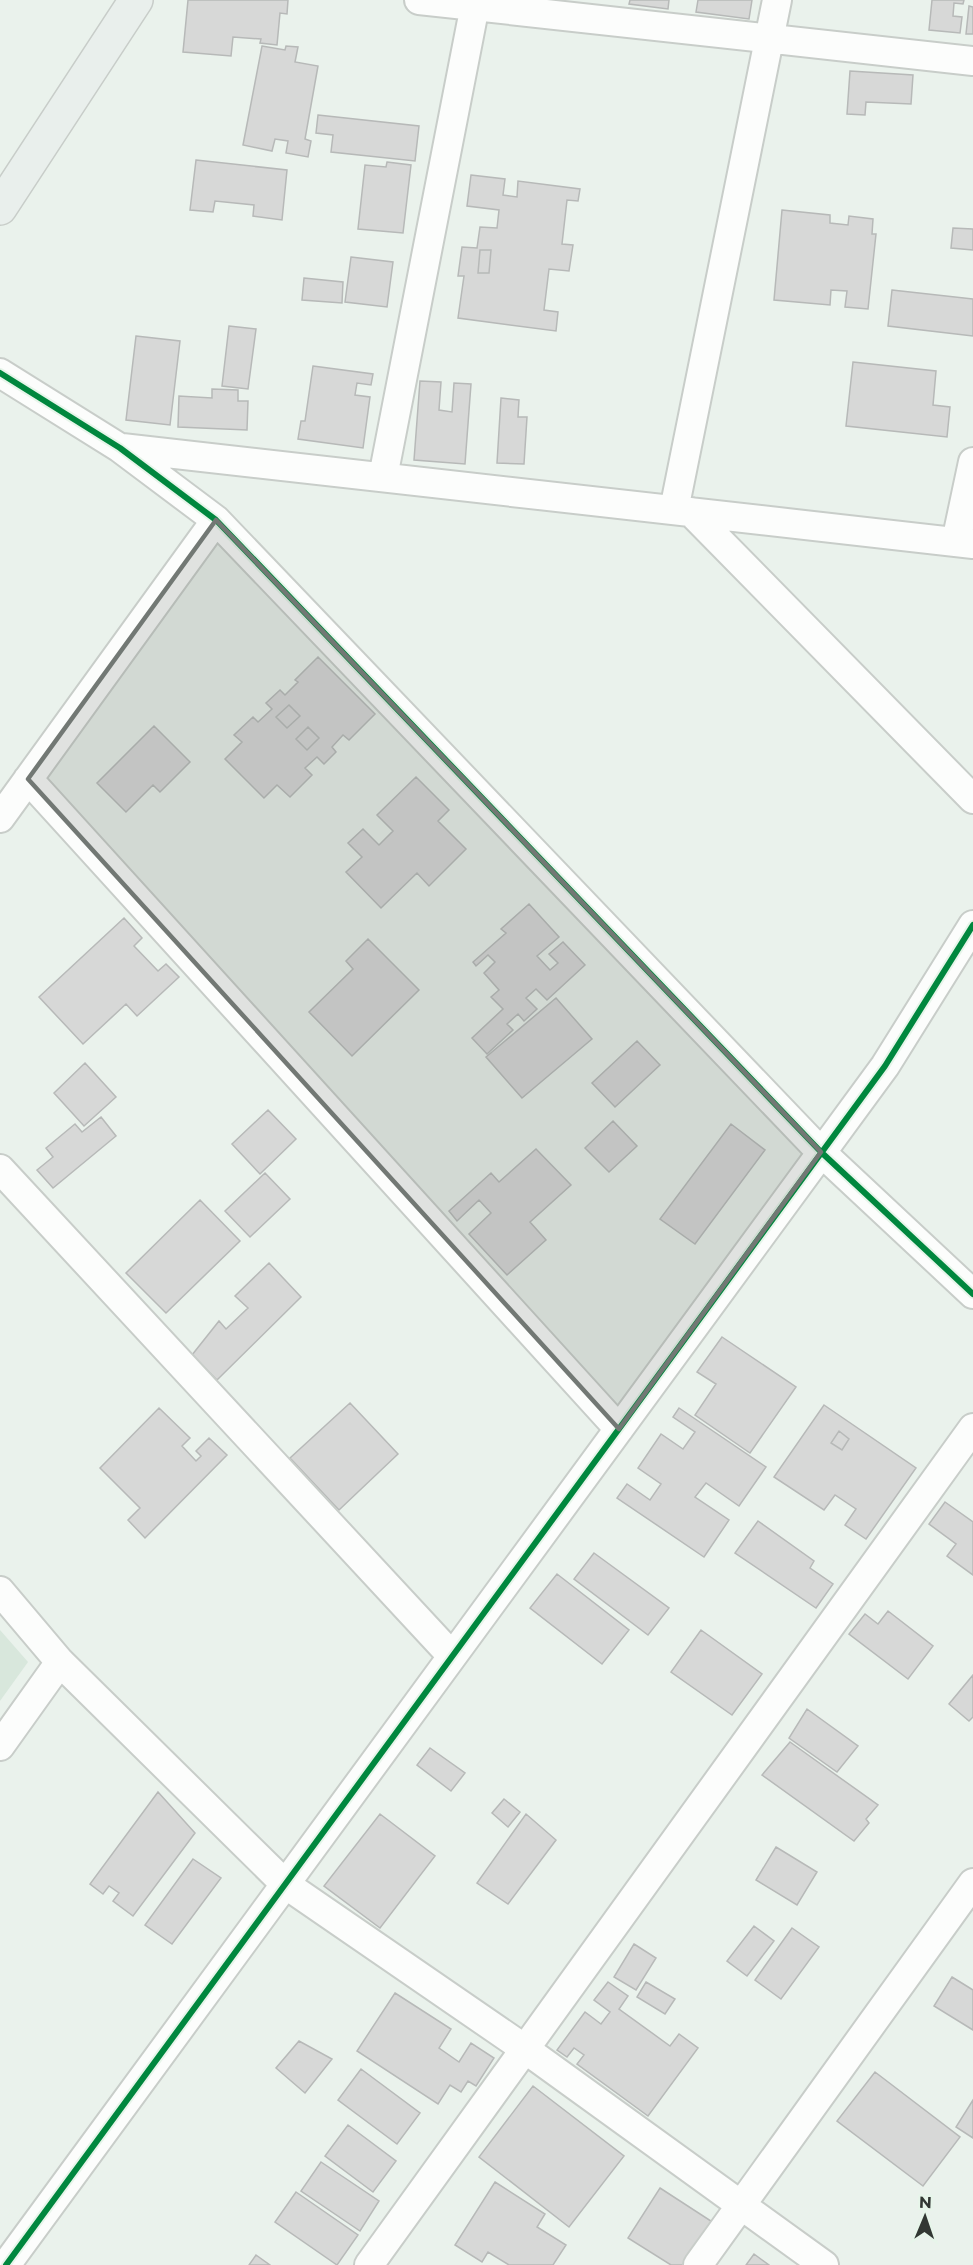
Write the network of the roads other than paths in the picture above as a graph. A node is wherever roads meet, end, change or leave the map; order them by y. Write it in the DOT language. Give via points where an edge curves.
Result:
graph roads {
  1 [pos="136,0"];
  2 [pos="419,0"];
  3 [pos="777,0"];
  4 [pos="476,3"];
  5 [pos="769,38"];
  6 [pos="973,61"];
  7 [pos="0,208"];
  8 [pos="0,373"];
  9 [pos="120,448"];
  10 [pos="973,462"];
  11 [pos="383,477"];
  12 [pos="683,511"];
  13 [pos="216,520"];
  14 [pos="965,543"];
  15 [pos="28,779"];
  16 [pos="973,799"];
  17 [pos="0,818"];
  18 [pos="973,925"];
  19 [pos="821,1152"];
  20 [pos="0,1169"];
  21 [pos="973,1294"];
  22 [pos="973,1428"];
  23 [pos="619,1429"];
  24 [pos="0,1591"];
  25 [pos="452,1656"];
  26 [pos="60,1662"];
  27 [pos="0,1746"];
  28 [pos="973,1883"];
  29 [pos="285,1884"];
  30 [pos="525,2049"];
  31 [pos="741,2205"];
  32 [pos="6,2265"];
  33 [pos="369,2265"];
  34 [pos="698,2265"];
  35 [pos="824,2265"];
  1 -- 7 [label="main road"];
  2 -- 4 [label="street"];
  3 -- 5 [label="street"];
  4 -- 5 [label="street"];
  4 -- 11 [label="street"];
  5 -- 6 [label="street"];
  5 -- 12 [label="street"];
  8 -- 9 [label="street"];
  9 -- 11 [label="street"];
  9 -- 13 [label="street"];
  10 -- 14 [label="street"];
  11 -- 12 [label="street"];
  12 -- 14 [label="street"];
  12 -- 16 [label="street"];
  13 -- 15 [label="street"];
  13 -- 19 [label="street"];
  15 -- 17 [label="street"];
  15 -- 23 [label="street"];
  18 -- 19 [label="street" via="885,1066"];
  19 -- 21 [label="street"];
  19 -- 23 [label="street"];
  20 -- 25 [label="street"];
  22 -- 30 [label="street"];
  23 -- 25 [label="street"];
  24 -- 26 [label="street"];
  25 -- 29 [label="street"];
  26 -- 27 [label="street"];
  26 -- 29 [label="street"];
  28 -- 31 [label="street"];
  29 -- 30 [label="street"];
  29 -- 32 [label="street"];
  30 -- 31 [label="street"];
  30 -- 33 [label="street"];
  31 -- 34 [label="street"];
  31 -- 35 [label="street"];
}
